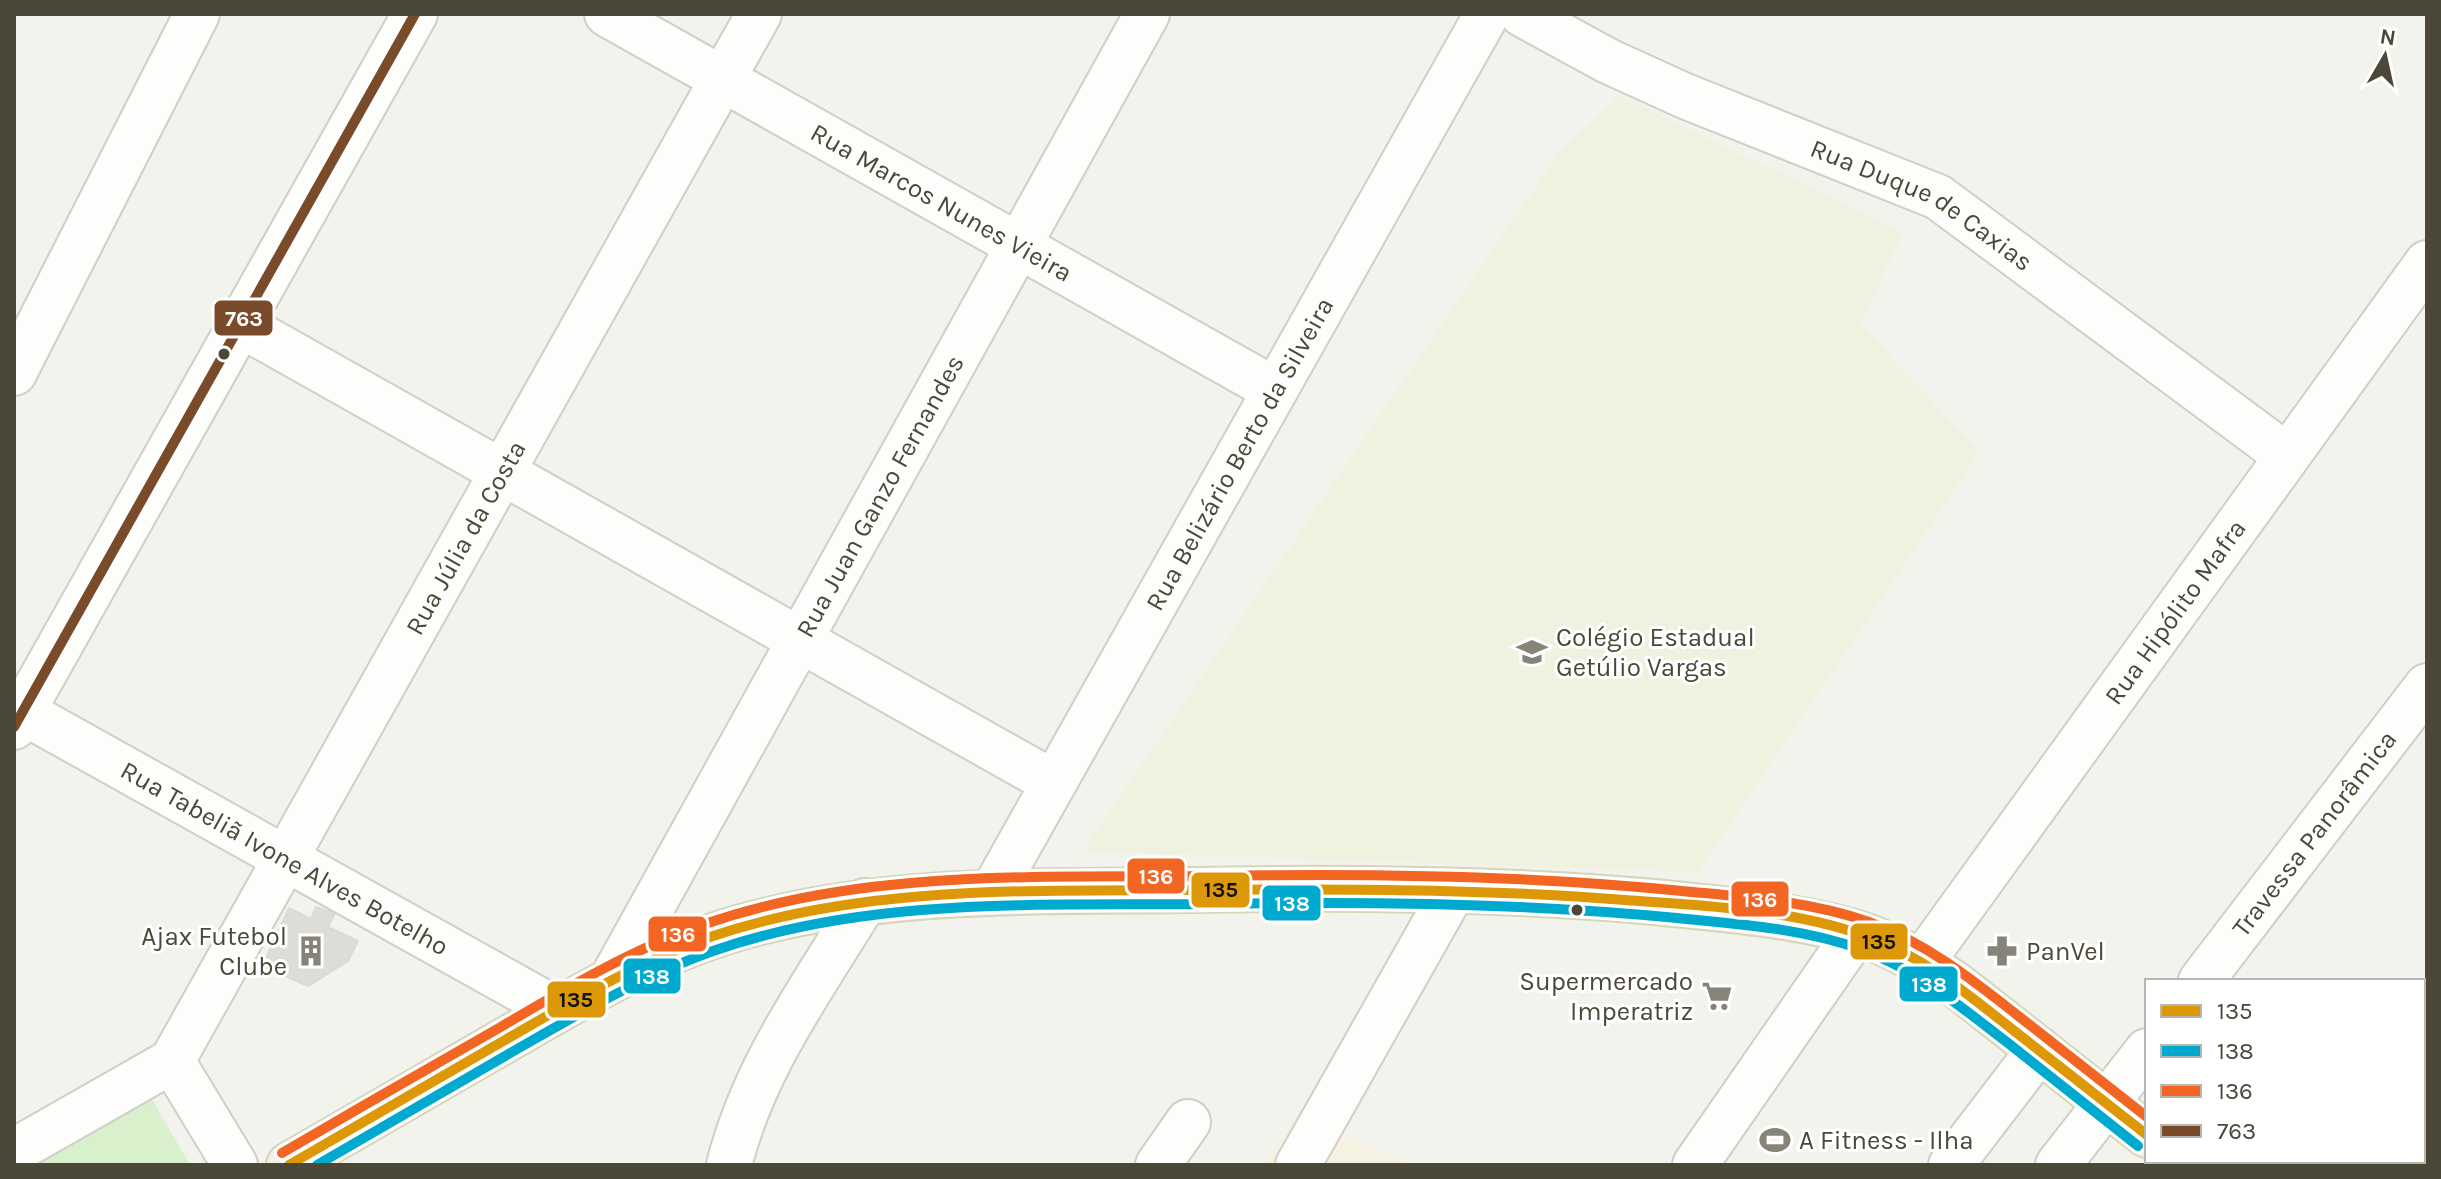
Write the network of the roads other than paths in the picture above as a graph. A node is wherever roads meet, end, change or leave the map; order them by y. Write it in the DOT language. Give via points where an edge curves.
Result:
graph roads {
  1 [pos="197,14"];
  2 [pos="415,14"];
  3 [pos="607,14"];
  4 [pos="759,14"];
  5 [pos="1147,14"];
  6 [pos="1487,14"];
  7 [pos="1522,14"];
  8 [pos="722,79"];
  9 [pos="1019,245"];
  10 [pos="2427,263"];
  11 [pos="26,316"];
  12 [pos="241,325"];
  13 [pos="14,373"];
  14 [pos="1275,390"];
  15 [pos="2287,456"];
  16 [pos="502,472"];
  17 [pos="800,639"];
  18 [pos="2427,686"];
  19 [pos="17,715"];
  20 [pos="1054,783"];
  21 [pos="286,858"];
  22 [pos="1453,891"];
  23 [pos="992,893"];
  24 [pos="865,901"];
  25 [pos="1856,933"];
  26 [pos="1922,962"];
  27 [pos="613,977"];
  28 [pos="2203,979"];
  29 [pos="557,1010"];
  30 [pos="2039,1050"];
  31 [pos="2145,1054"];
  32 [pos="172,1061"];
  33 [pos="2107,1103"];
  34 [pos="1188,1122"];
  35 [pos="2145,1133"];
  36 [pos="14,1151"];
  37 [pos="235,1165"];
  38 [pos="289,1165"];
  39 [pos="729,1165"];
  40 [pos="1158,1165"];
  41 [pos="1298,1165"];
  42 [pos="1695,1165"];
  43 [pos="1951,1165"];
  44 [pos="2058,1165"];
  1 -- 11 [label="street"];
  2 -- 12 [label="street"];
  3 -- 8 [label="street, Rua Marcos Nunes Vieira"];
  4 -- 8 [label="street, Rua Júlia da Costa"];
  5 -- 9 [label="street, Rua Juan Ganzo Fernandes"];
  6 -- 14 [label="street, Rua Belizário Berto da Silveira"];
  7 -- 15 [label="street, Rua Duque de Caxias" via="1685,96 1938,197"];
  8 -- 9 [label="street, Rua Marcos Nunes Vieira"];
  8 -- 16 [label="street, Rua Júlia da Costa"];
  9 -- 14 [label="street, Rua Marcos Nunes Vieira"];
  9 -- 17 [label="street, Rua Juan Ganzo Fernandes"];
  10 -- 15 [label="street, Rua Hipólito Mafra"];
  11 -- 13 [label="street"];
  12 -- 16 [label="street"];
  12 -- 19 [label="street"];
  14 -- 20 [label="street, Rua Belizário Berto da Silveira"];
  15 -- 26 [label="street, Rua Hipólito Mafra"];
  16 -- 17 [label="street"];
  16 -- 21 [label="street, Rua Júlia da Costa"];
  17 -- 20 [label="street"];
  17 -- 27 [label="street, Rua Juan Ganzo Fernandes"];
  18 -- 28 [label="street, Travessa Panorâmica"];
  19 -- 21 [label="street, Rua Tabeliã Ivone Alves Botelho"];
  20 -- 23 [label="street, Rua Belizário Berto da Silveira"];
  21 -- 29 [label="street, Rua Tabeliã Ivone Alves Botelho"];
  21 -- 32 [label="street, Rua Júlia da Costa"];
  22 -- 23 [label="main road"];
  22 -- 25 [label="main road" via="1586,895 1734,910"];
  22 -- 41 [label="street"];
  23 -- 24 [label="main road"];
  24 -- 27 [label="main road" via="737,929"];
  24 -- 39 [label="street" via="750,1096"];
  25 -- 26 [label="main road"];
  25 -- 42 [label="street"];
  26 -- 30 [label="main road"];
  27 -- 29 [label="main road"];
  29 -- 38 [label="main road"];
  30 -- 33 [label="main road"];
  30 -- 43 [label="street"];
  31 -- 33 [label="street"];
  32 -- 36 [label="street"];
  32 -- 37 [label="street"];
  33 -- 35 [label="main road"];
  33 -- 44 [label="street"];
  34 -- 40 [label="street"];
}
